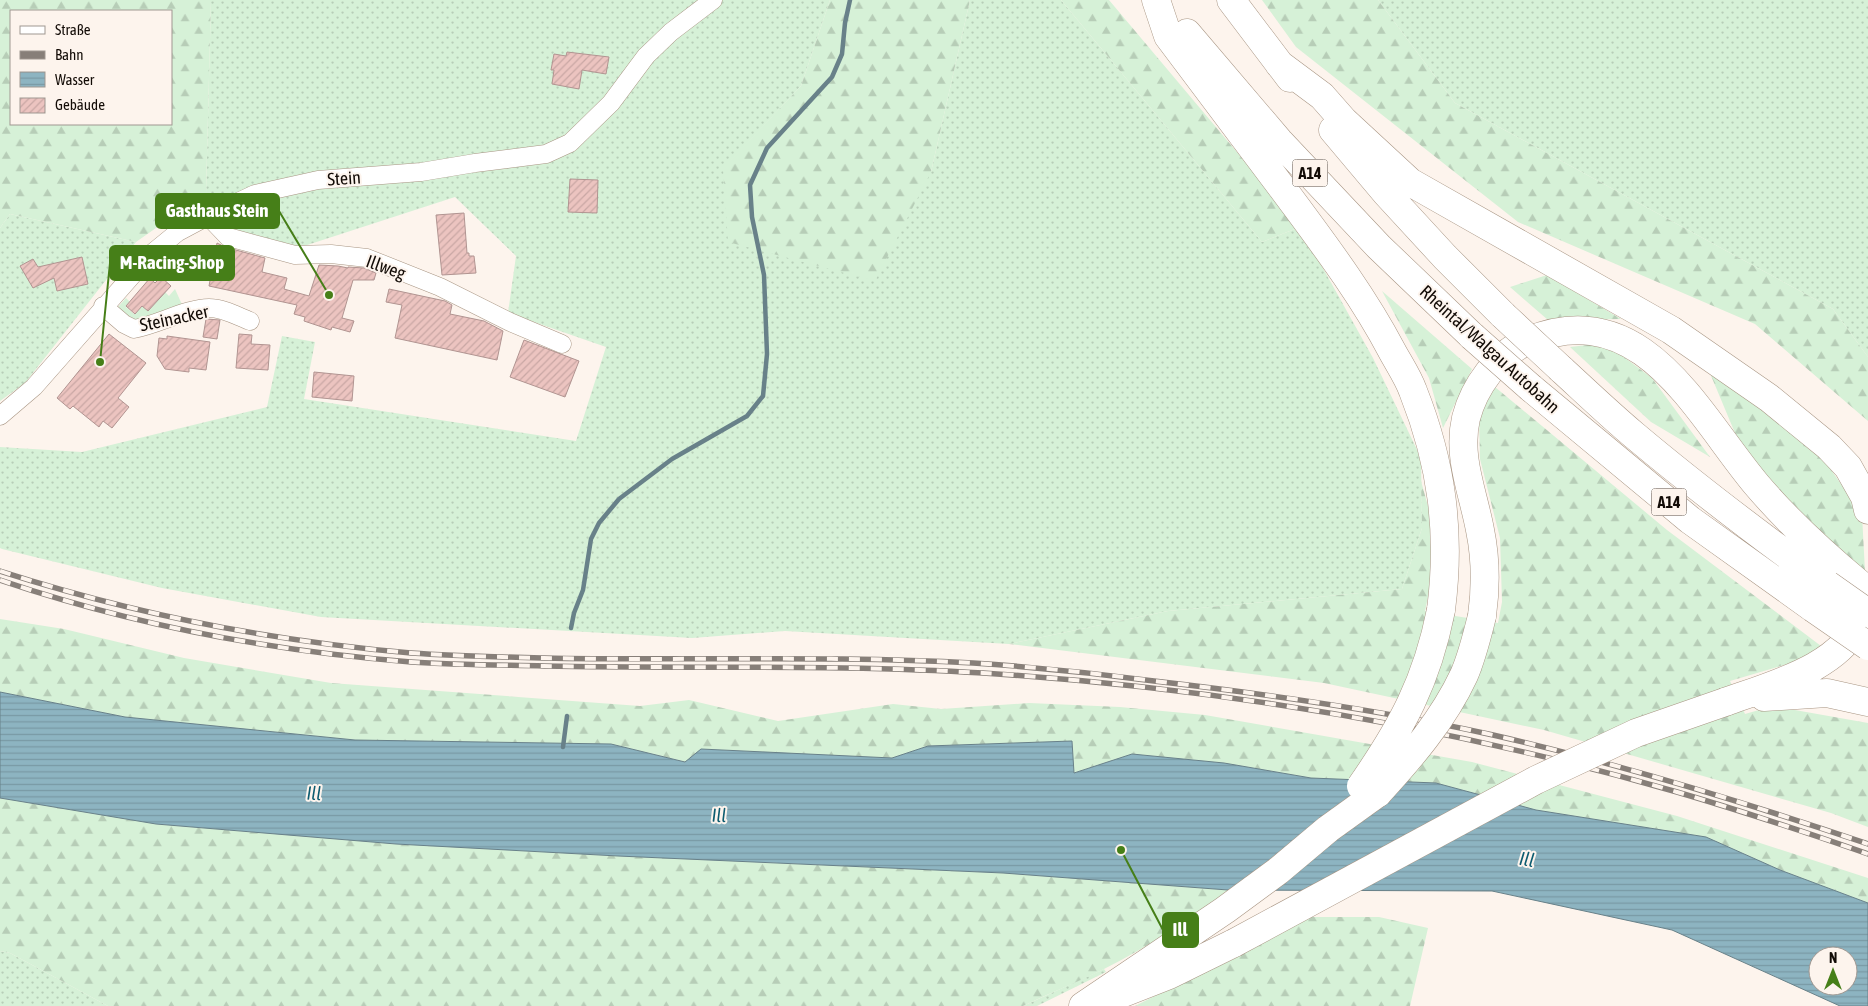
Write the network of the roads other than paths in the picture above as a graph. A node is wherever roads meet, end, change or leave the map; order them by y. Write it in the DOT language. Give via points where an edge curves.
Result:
graph roads {
  1 [pos="713,0"];
  2 [pos="1157,0"];
  3 [pos="1231,0"];
  4 [pos="1279,64"];
  5 [pos="208,216"];
  6 [pos="103,306"];
  7 [pos="250,321"];
  8 [pos="562,344"];
  9 [pos="0,416"];
  10 [pos="1868,510"];
  11 [pos="1833,576"];
  12 [pos="1868,591"];
  13 [pos="1868,598"];
  14 [pos="1868,613"];
  15 [pos="1868,646"];
  16 [pos="1725,702"];
  17 [pos="1868,702"];
  18 [pos="1328,829"];
  19 [pos="1083,1006"];
  20 [pos="1088,1006"];
  1 -- 5 [label="street, Stein" via="646,56 611,103 570,143 546,154 421,172 318,180 255,194"];
  2 -- 15 [label="highway, Rheintal/Walgau Autobahn / A14, bridge" via="1286,148 1379,247 1472,336 1690,520"];
  2 -- 18 [label="highway, bridge" via="1168,36 1329,250 1372,314 1413,390 1430,438 1442,488 1446,536 1444,582 1441,610 1423,678 1388,747"];
  3 -- 4 [label="highway, Rheintal/Walgau Autobahn / A14"];
  4 -- 10 [label="highway" via="1322,96 1344,121 1410,182 1671,330 1768,398 1848,467"];
  4 -- 11 [label="highway, Rheintal/Walgau Autobahn / A14, bridge" via="1386,193 1445,257 1561,369 1633,434 1755,533"];
  5 -- 6 [label="street, Stein" via="178,232 151,254"];
  5 -- 8 [label="street, Illweg" via="228,237 294,255 331,254 367,258"];
  6 -- 7 [label="street, Steinacker" via="134,329 209,308"];
  6 -- 9 [label="street, Stein" via="34,387"];
  11 -- 12 [label="highway"];
  11 -- 14 [label="highway, Rheintal/Walgau Autobahn / A14, bridge"];
  11 -- 18 [label="highway, bridge" via="1682,389 1654,359 1618,338 1588,331 1562,332 1523,343 1504,356 1479,387 1467,416 1463,438 1485,561 1482,616 1465,674 1438,723 1409,759 1378,793"];
  13 -- 16 [label="highway" via="1859,625 1836,652 1810,669"];
  16 -- 17 [label="highway" via="1827,693"];
  16 -- 20 [label="highway, bridge" via="1636,733 1536,780 1169,976"];
  18 -- 19 [label="highway" via="1225,910"];
}
